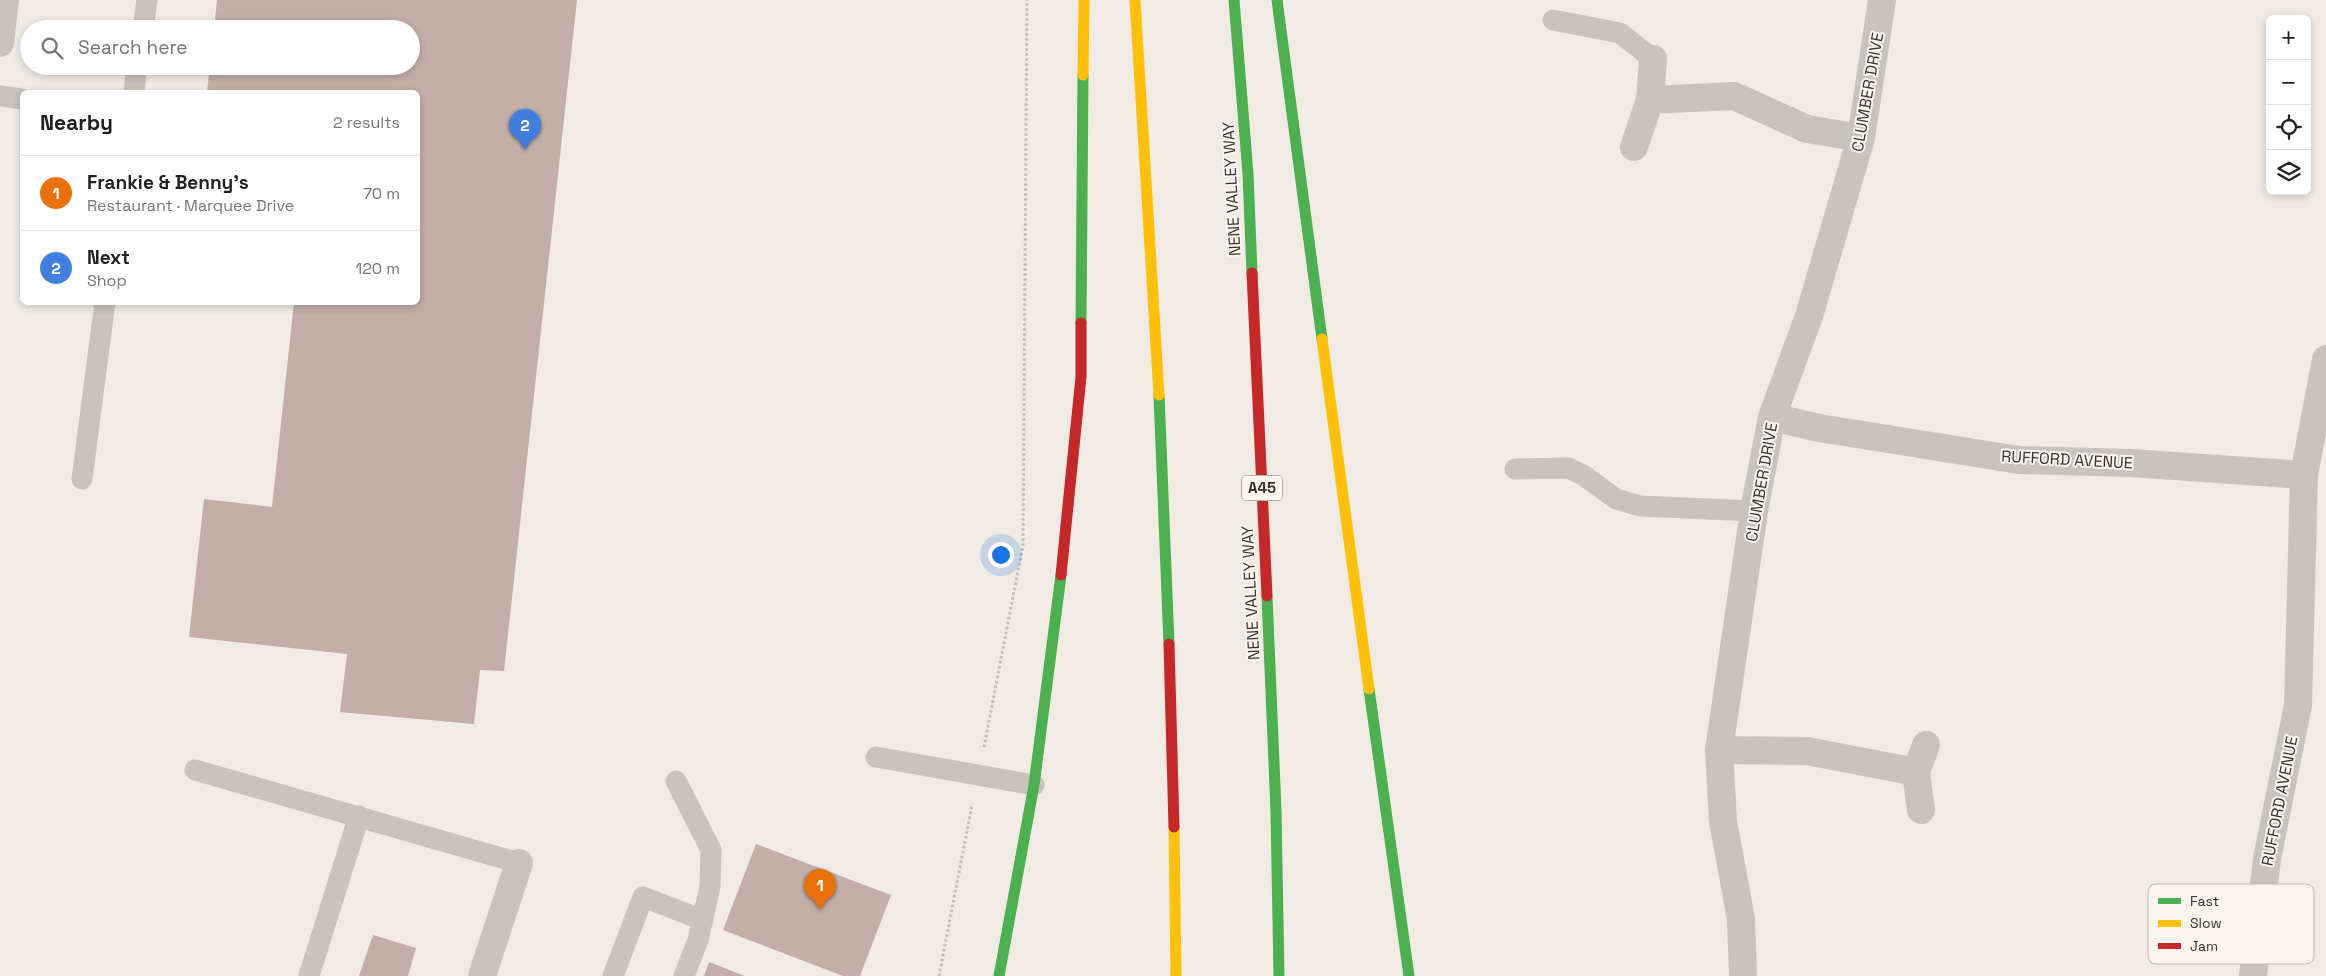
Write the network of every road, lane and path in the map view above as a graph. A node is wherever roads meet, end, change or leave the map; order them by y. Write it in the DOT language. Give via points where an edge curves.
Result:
graph roads {
  1 [pos="5,0"];
  2 [pos="147,0"];
  3 [pos="1027,0"];
  4 [pos="1084,0"];
  5 [pos="1135,0"];
  6 [pos="1234,0"];
  7 [pos="1277,0"];
  8 [pos="1882,0"];
  9 [pos="144,20"];
  10 [pos="1553,20"];
  11 [pos="0,43"];
  12 [pos="1653,59"];
  13 [pos="136,75"];
  14 [pos="134,90"];
  15 [pos="0,96"];
  16 [pos="20,99"];
  17 [pos="1650,100"];
  18 [pos="1861,138"];
  19 [pos="1634,147"];
  20 [pos="106,305"];
  21 [pos="2326,359"];
  22 [pos="1772,417"];
  23 [pos="1515,469"];
  24 [pos="2304,475"];
  25 [pos="82,479"];
  26 [pos="1754,511"];
  27 [pos="1926,745"];
  28 [pos="1719,750"];
  29 [pos="876,756"];
  30 [pos="195,770"];
  31 [pos="1916,772"];
  32 [pos="978,774"];
  33 [pos="676,781"];
  34 [pos="1034,785"];
  35 [pos="1920,810"];
  36 [pos="359,816"];
  37 [pos="519,863"];
  38 [pos="2264,884"];
  39 [pos="703,920"];
  40 [pos="309,976"];
  41 [pos="482,976"];
  42 [pos="613,976"];
  43 [pos="684,976"];
  44 [pos="939,976"];
  45 [pos="998,976"];
  46 [pos="1176,976"];
  47 [pos="1279,976"];
  48 [pos="1409,976"];
  49 [pos="1743,976"];
  1 -- 11 [label="street"];
  2 -- 9 [label="lane"];
  3 -- 32 [label="path" via="1023,545"];
  4 -- 34 [label="highway" via="1082,377 1059,598"];
  5 -- 46 [label="highway" via="1162,472 1174,811"];
  6 -- 47 [label="highway, NENE VALLEY WAY / A45" via="1248,194 1276,801"];
  7 -- 48 [label="highway"];
  8 -- 18 [label="street, CLUMBER DRIVE"];
  10 -- 12 [label="lane" via="1620,33"];
  12 -- 17 [label="street"];
  13 -- 14 [label="lane"];
  15 -- 16 [label="lane"];
  17 -- 18 [label="street" via="1734,96 1807,129"];
  17 -- 19 [label="street"];
  18 -- 22 [label="street, CLUMBER DRIVE" via="1808,316"];
  20 -- 25 [label="lane"];
  21 -- 24 [label="street, RUFFORD AVENUE"];
  22 -- 24 [label="street, RUFFORD AVENUE" via="1819,428 2020,460 2131,463"];
  22 -- 26 [label="street, CLUMBER DRIVE"];
  23 -- 26 [label="lane" via="1568,468 1616,499 1640,506"];
  24 -- 38 [label="street, RUFFORD AVENUE" via="2298,705"];
  26 -- 28 [label="street, CLUMBER DRIVE"];
  27 -- 31 [label="street"];
  28 -- 31 [label="street" via="1807,751"];
  28 -- 49 [label="street, CLUMBER DRIVE" via="1724,821 1741,920"];
  29 -- 32 [label="lane"];
  30 -- 36 [label="lane"];
  31 -- 35 [label="street"];
  32 -- 34 [label="lane"];
  32 -- 44 [label="path"];
  33 -- 39 [label="lane" via="712,850 710,887"];
  34 -- 45 [label="highway"];
  36 -- 37 [label="lane"];
  36 -- 40 [label="lane"];
  37 -- 41 [label="street"];
  39 -- 42 [label="lane" via="643,897"];
  39 -- 43 [label="lane"];
}
